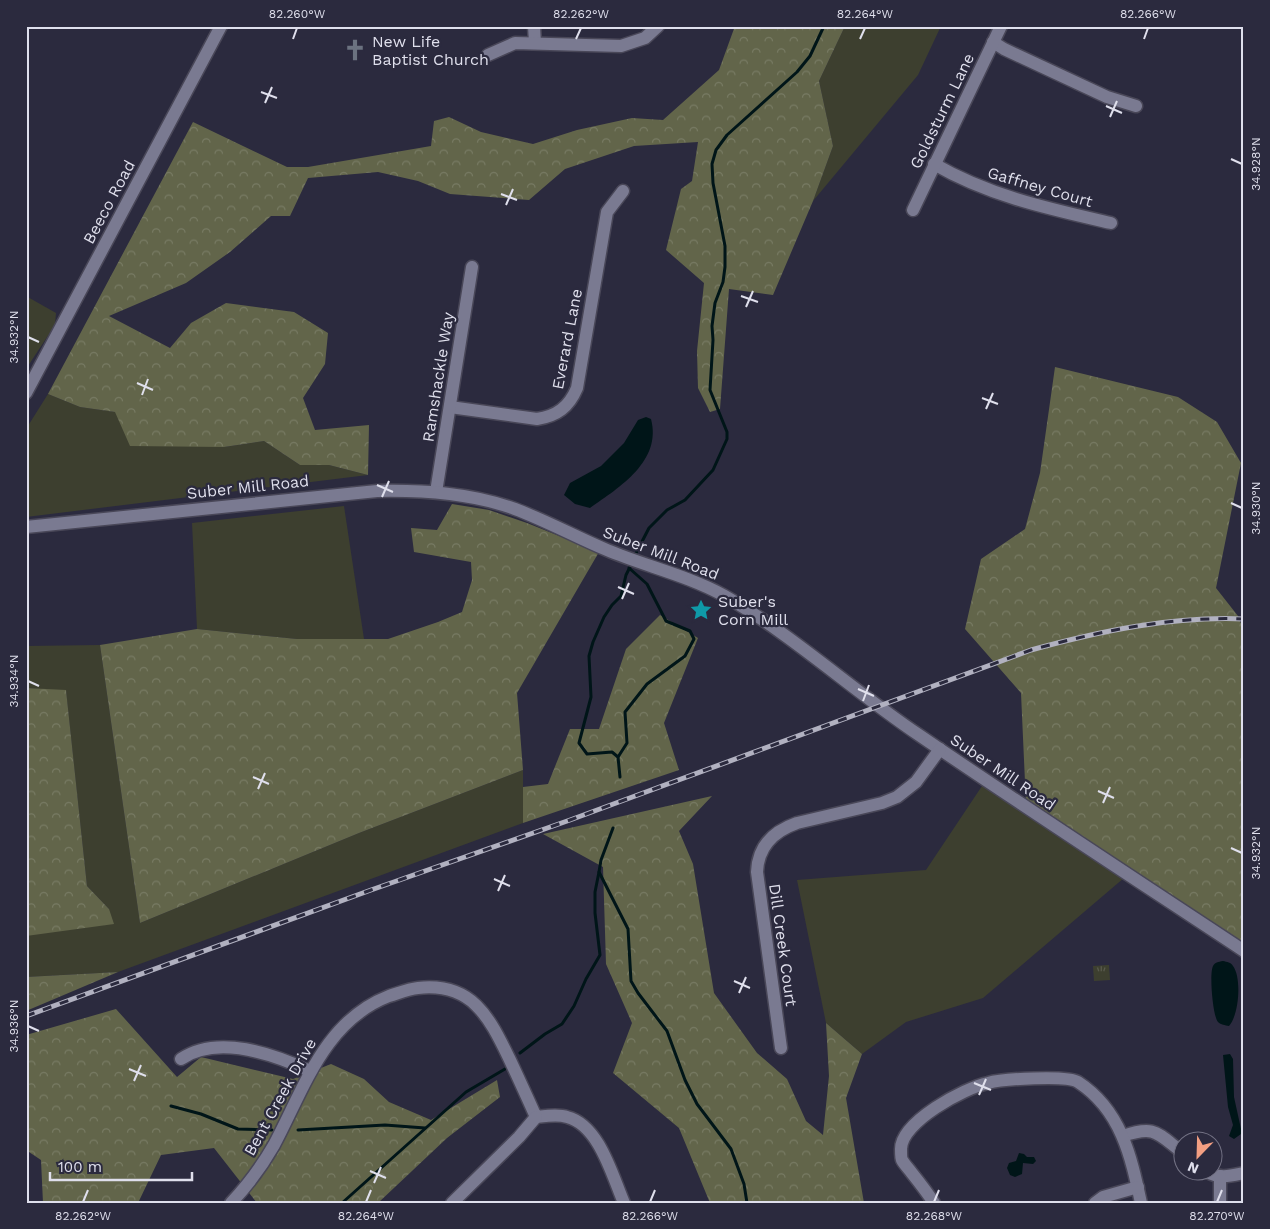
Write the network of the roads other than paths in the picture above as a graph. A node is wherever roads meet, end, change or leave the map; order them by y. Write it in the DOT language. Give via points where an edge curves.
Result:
graph roads {
  1 [pos="221,26"];
  2 [pos="534,26"];
  3 [pos="658,26"];
  4 [pos="1001,26"];
  5 [pos="993,42"];
  6 [pos="534,43"];
  7 [pos="488,54"];
  8 [pos="1136,106"];
  9 [pos="934,164"];
  10 [pos="622,191"];
  11 [pos="914,210"];
  12 [pos="1111,224"];
  13 [pos="472,267"];
  14 [pos="26,393"];
  15 [pos="450,407"];
  16 [pos="436,492"];
  17 [pos="26,527"];
  18 [pos="940,749"];
  19 [pos="1244,950"];
  20 [pos="781,1048"];
  21 [pos="181,1059"];
  22 [pos="310,1071"];
  23 [pos="536,1117"];
  24 [pos="1123,1136"];
  25 [pos="1172,1145"];
  26 [pos="1244,1173"];
  27 [pos="1222,1176"];
  28 [pos="1220,1182"];
  29 [pos="1138,1187"];
  30 [pos="231,1203"];
  31 [pos="452,1203"];
  32 [pos="624,1203"];
  33 [pos="934,1203"];
  34 [pos="1095,1203"];
  35 [pos="1141,1203"];
  36 [pos="1220,1203"];
  1 -- 14 [label="street, Beeco Road"];
  2 -- 6 [label="street"];
  3 -- 6 [label="street" via="645,38 621,46"];
  4 -- 5 [label="street, Goldsturm Lane"];
  5 -- 8 [label="street" via="1099,94"];
  5 -- 9 [label="street, Goldsturm Lane"];
  6 -- 7 [label="street" via="515,43"];
  9 -- 11 [label="street, Goldsturm Lane"];
  9 -- 12 [label="street, Gaffney Court" via="994,193"];
  10 -- 15 [label="street, Everard Lane" via="607,212 577,388 569,402 557,414 537,419"];
  13 -- 15 [label="street, Ramshackle Way"];
  15 -- 16 [label="street, Ramshackle Way"];
  16 -- 17 [label="street, Suber Mill Road" via="324,496"];
  16 -- 18 [label="street, Suber Mill Road" via="490,501 515,509 625,557 712,589 818,659"];
  18 -- 19 [label="street, Suber Mill Road"];
  18 -- 20 [label="street, Dill Creek Court" via="916,782 897,797 785,827 771,837 760,853 757,872"];
  21 -- 22 [label="street" via="199,1049 232,1048 280,1058"];
  22 -- 23 [label="street, Bent Creek Drive" via="337,1032 366,1007 410,989 451,990 470,1000 489,1019"];
  22 -- 30 [label="street, Bent Creek Drive" via="274,1144"];
  23 -- 31 [label="street"];
  23 -- 32 [label="street" via="562,1116 582,1123 595,1138"];
  24 -- 25 [label="street" via="1139,1130 1155,1132"];
  24 -- 29 [label="street"];
  24 -- 33 [label="street" via="1099,1098 1076,1081 1055,1077 988,1082 960,1092 916,1123 903,1137 902,1160"];
  26 -- 27 [label="street"];
  28 -- 36 [label="street"];
  29 -- 34 [label="street" via="1103,1197"];
  29 -- 35 [label="street"];
}
